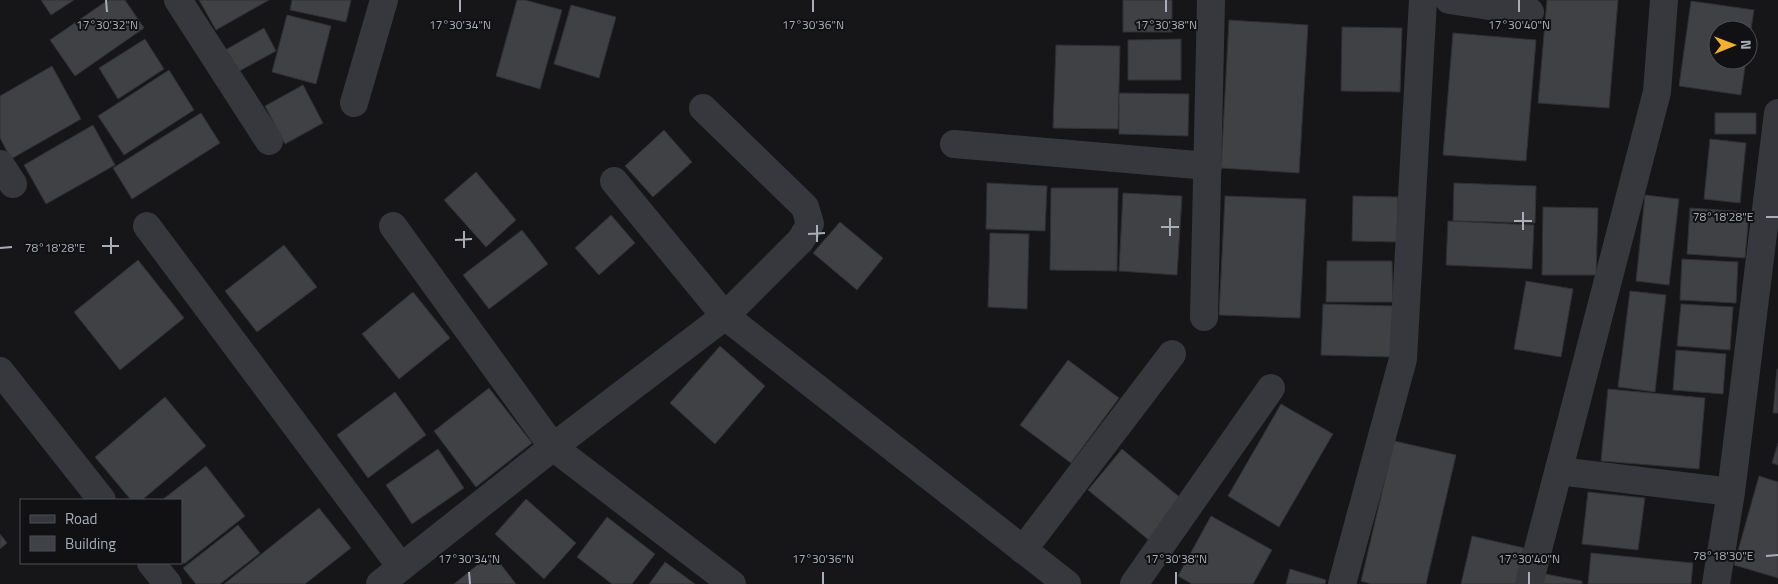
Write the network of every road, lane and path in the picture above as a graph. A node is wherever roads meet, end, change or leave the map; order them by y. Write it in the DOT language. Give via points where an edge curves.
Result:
graph roads {
  1 [pos="178,0"];
  2 [pos="384,0"];
  3 [pos="1211,0"];
  4 [pos="1423,0"];
  5 [pos="1449,0"];
  6 [pos="1664,0"];
  7 [pos="1530,12"];
  8 [pos="354,102"];
  9 [pos="703,108"];
  10 [pos="1778,113"];
  11 [pos="269,141"];
  12 [pos="954,144"];
  13 [pos="1776,146"];
  14 [pos="1208,166"];
  15 [pos="614,181"];
  16 [pos="147,226"];
  17 [pos="393,226"];
  18 [pos="725,316"];
  19 [pos="1204,317"];
  20 [pos="1172,354"];
  21 [pos="0,371"];
  22 [pos="1271,388"];
  23 [pos="554,447"];
  24 [pos="1559,471"];
  25 [pos="1731,492"];
  26 [pos="101,499"];
  27 [pos="1023,550"];
  28 [pos="153,564"];
  29 [pos="401,567"];
  30 [pos="168,584"];
  31 [pos="380,584"];
  32 [pos="732,584"];
  33 [pos="1067,584"];
  34 [pos="1134,584"];
  35 [pos="1342,584"];
  36 [pos="1530,584"];
  37 [pos="1716,584"];
  1 -- 11 [label="street"];
  2 -- 8 [label="street"];
  3 -- 14 [label="street"];
  4 -- 35 [label="street" via="1403,359"];
  5 -- 7 [label="street"];
  6 -- 24 [label="street" via="1657,92"];
  9 -- 18 [label="street" via="805,207 810,224 801,240"];
  10 -- 13 [label="street"];
  12 -- 14 [label="street"];
  13 -- 25 [label="street"];
  14 -- 19 [label="street"];
  15 -- 18 [label="street"];
  16 -- 29 [label="street"];
  17 -- 23 [label="street"];
  18 -- 23 [label="street"];
  18 -- 27 [label="street"];
  20 -- 27 [label="street"];
  21 -- 26 [label="street"];
  22 -- 34 [label="street"];
  23 -- 29 [label="street"];
  23 -- 32 [label="street"];
  24 -- 25 [label="street"];
  24 -- 36 [label="street"];
  25 -- 37 [label="street"];
  27 -- 33 [label="street"];
  28 -- 30 [label="street"];
  29 -- 31 [label="street"];
}
